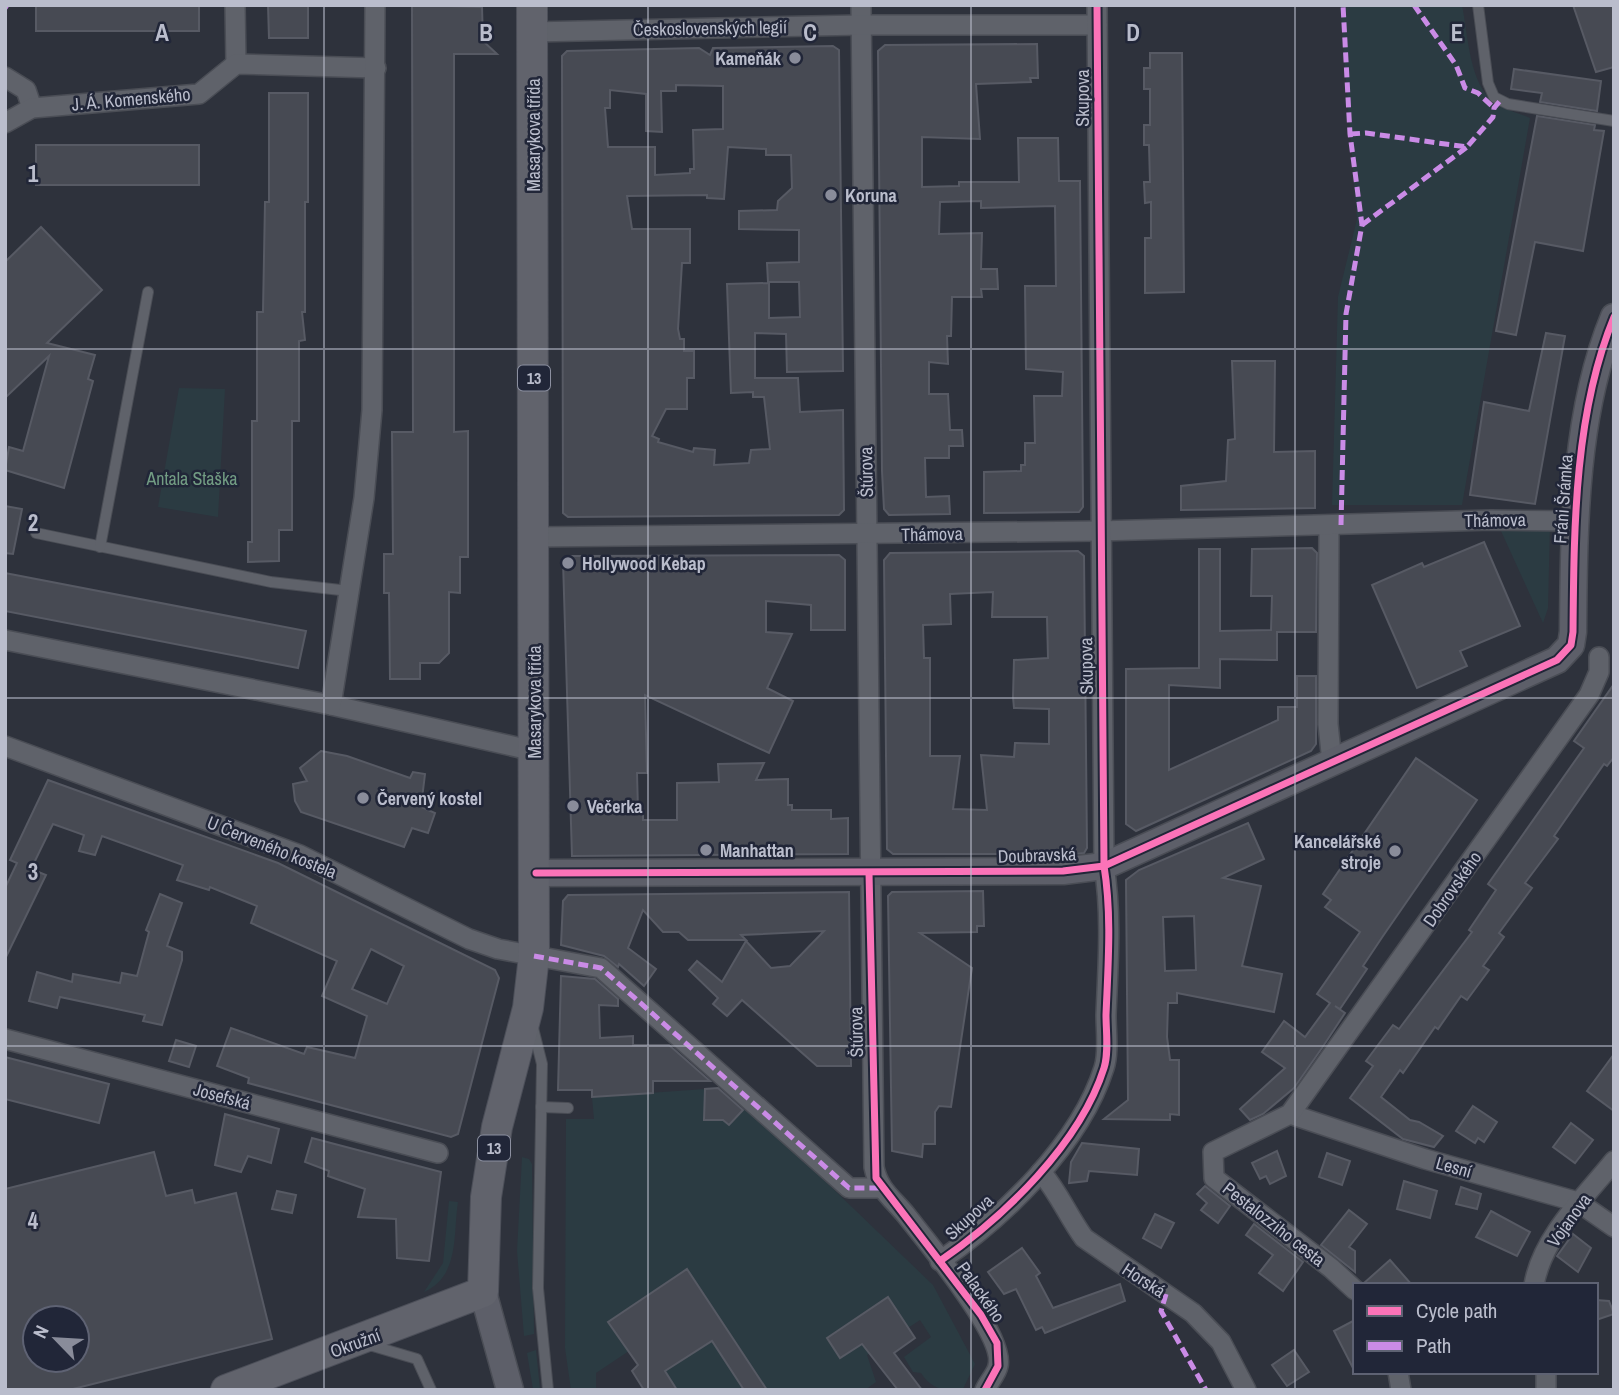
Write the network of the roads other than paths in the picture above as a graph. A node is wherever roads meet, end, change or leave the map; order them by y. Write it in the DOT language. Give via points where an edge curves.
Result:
graph roads {
  1 [pos="236,5"];
  2 [pos="375,5"];
  3 [pos="861,5"];
  4 [pos="1097,5"];
  5 [pos="1478,5"];
  6 [pos="532,18"];
  7 [pos="861,25"];
  8 [pos="1097,25"];
  9 [pos="236,64"];
  10 [pos="376,68"];
  11 [pos="5,77"];
  12 [pos="32,108"];
  13 [pos="1614,121"];
  14 [pos="5,123"];
  15 [pos="148,292"];
  16 [pos="1614,317"];
  17 [pos="1577,521"];
  18 [pos="1329,526"];
  19 [pos="1100,531"];
  20 [pos="36,533"];
  21 [pos="866,535"];
  22 [pos="534,537"];
  23 [pos="100,547"];
  24 [pos="349,591"];
  25 [pos="5,640"];
  26 [pos="1571,645"];
  27 [pos="1606,658"];
  28 [pos="331,705"];
  29 [pos="5,746"];
  30 [pos="534,751"];
  31 [pos="1332,762"];
  32 [pos="1104,866"];
  33 [pos="536,873"];
  34 [pos="869,873"];
  35 [pos="534,956"];
  36 [pos="527,1008"];
  37 [pos="5,1039"];
  38 [pos="541,1107"];
  39 [pos="568,1108"];
  40 [pos="1290,1114"];
  41 [pos="438,1153"];
  42 [pos="1614,1161"];
  43 [pos="1041,1172"];
  44 [pos="881,1188"];
  45 [pos="1578,1202"];
  46 [pos="1614,1227"];
  47 [pos="940,1261"];
  48 [pos="1534,1283"];
  49 [pos="1353,1288"];
  50 [pos="483,1292"];
  51 [pos="359,1342"];
  52 [pos="226,1390"];
  53 [pos="431,1390"];
  54 [pos="510,1390"];
  55 [pos="548,1390"];
  56 [pos="985,1390"];
  57 [pos="1245,1390"];
  1 -- 9 [label="street"];
  2 -- 10 [label="street"];
  3 -- 7 [label="street, Štúrova"];
  4 -- 8 [label="street, Skupova"];
  5 -- 13 [label="lane" via="1488,83 1494,96 1508,104"];
  6 -- 7 [label="street, Československých legií"];
  6 -- 22 [label="main road, Masarykova třída / 13"];
  7 -- 8 [label="street, Československých legií"];
  7 -- 21 [label="street, Štúrova"];
  8 -- 19 [label="street, Skupova"];
  9 -- 10 [label="street"];
  9 -- 12 [label="street, J. Á. Komenského" via="199,94"];
  10 -- 24 [label="street" via="372,410"];
  11 -- 12 [label="street" via="26,90"];
  12 -- 14 [label="street, J. Á. Komenského"];
  15 -- 23 [label="lane"];
  16 -- 17 [label="street, Fráni Šrámka" via="1586,427"];
  17 -- 18 [label="street, Thámova"];
  17 -- 26 [label="street, Fráni Šrámka"];
  18 -- 19 [label="street, Thámova"];
  18 -- 31 [label="street" via="1328,724"];
  19 -- 21 [label="street, Thámova"];
  19 -- 32 [label="street, Skupova"];
  20 -- 23 [label="lane"];
  21 -- 22 [label="street, Thámova"];
  21 -- 34 [label="street, Štúrova"];
  22 -- 30 [label="main road, Masarykova třída / 13"];
  23 -- 24 [label="lane" via="271,582"];
  24 -- 28 [label="street"];
  25 -- 28 [label="street"];
  26 -- 27 [label="street"];
  26 -- 31 [label="street, Doubravská" via="1557,660"];
  27 -- 40 [label="street, Dobrovského" via="1590,695"];
  28 -- 30 [label="street"];
  29 -- 35 [label="street, U Červeného kostela" via="300,855 469,939"];
  30 -- 33 [label="main road, Masarykova třída / 13"];
  31 -- 32 [label="street, Doubravská"];
  32 -- 34 [label="street, Doubravská" via="1063,871"];
  32 -- 43 [label="street, Skupova" via="1110,902 1105,1066 1085,1111"];
  33 -- 34 [label="street, Doubravská"];
  33 -- 35 [label="main road, Masarykova třída / 13"];
  34 -- 44 [label="street, Štúrova" via="874,1167"];
  35 -- 36 [label="main road, Masarykova třída / 13"];
  35 -- 44 [label="street" via="601,968 849,1188"];
  36 -- 38 [label="lane" via="542,1064"];
  36 -- 50 [label="main road, Masarykova třída / 13" via="497,1127 486,1197"];
  37 -- 41 [label="street, Josefská"];
  38 -- 39 [label="lane"];
  38 -- 55 [label="lane" via="538,1288"];
  40 -- 45 [label="street, Lesní" via="1425,1159"];
  40 -- 49 [label="street, Pestalozziho cesta" via="1213,1152 1214,1178"];
  42 -- 45 [label="street, Vojanova"];
  43 -- 47 [label="street, Skupova" via="968,1242"];
  43 -- 57 [label="street, Horská" via="1059,1193 1084,1238 1193,1313 1222,1342"];
  44 -- 47 [label="street, Palackého"];
  45 -- 46 [label="street, Lesní"];
  45 -- 48 [label="street, Vojanova" via="1537,1266"];
  47 -- 56 [label="street, Palackého" via="997,1343 998,1366"];
  50 -- 51 [label="main road, Okružní"];
  50 -- 54 [label="street, Masarykova třída"];
  51 -- 52 [label="main road, Okružní"];
  51 -- 53 [label="lane" via="417,1359"];
}
